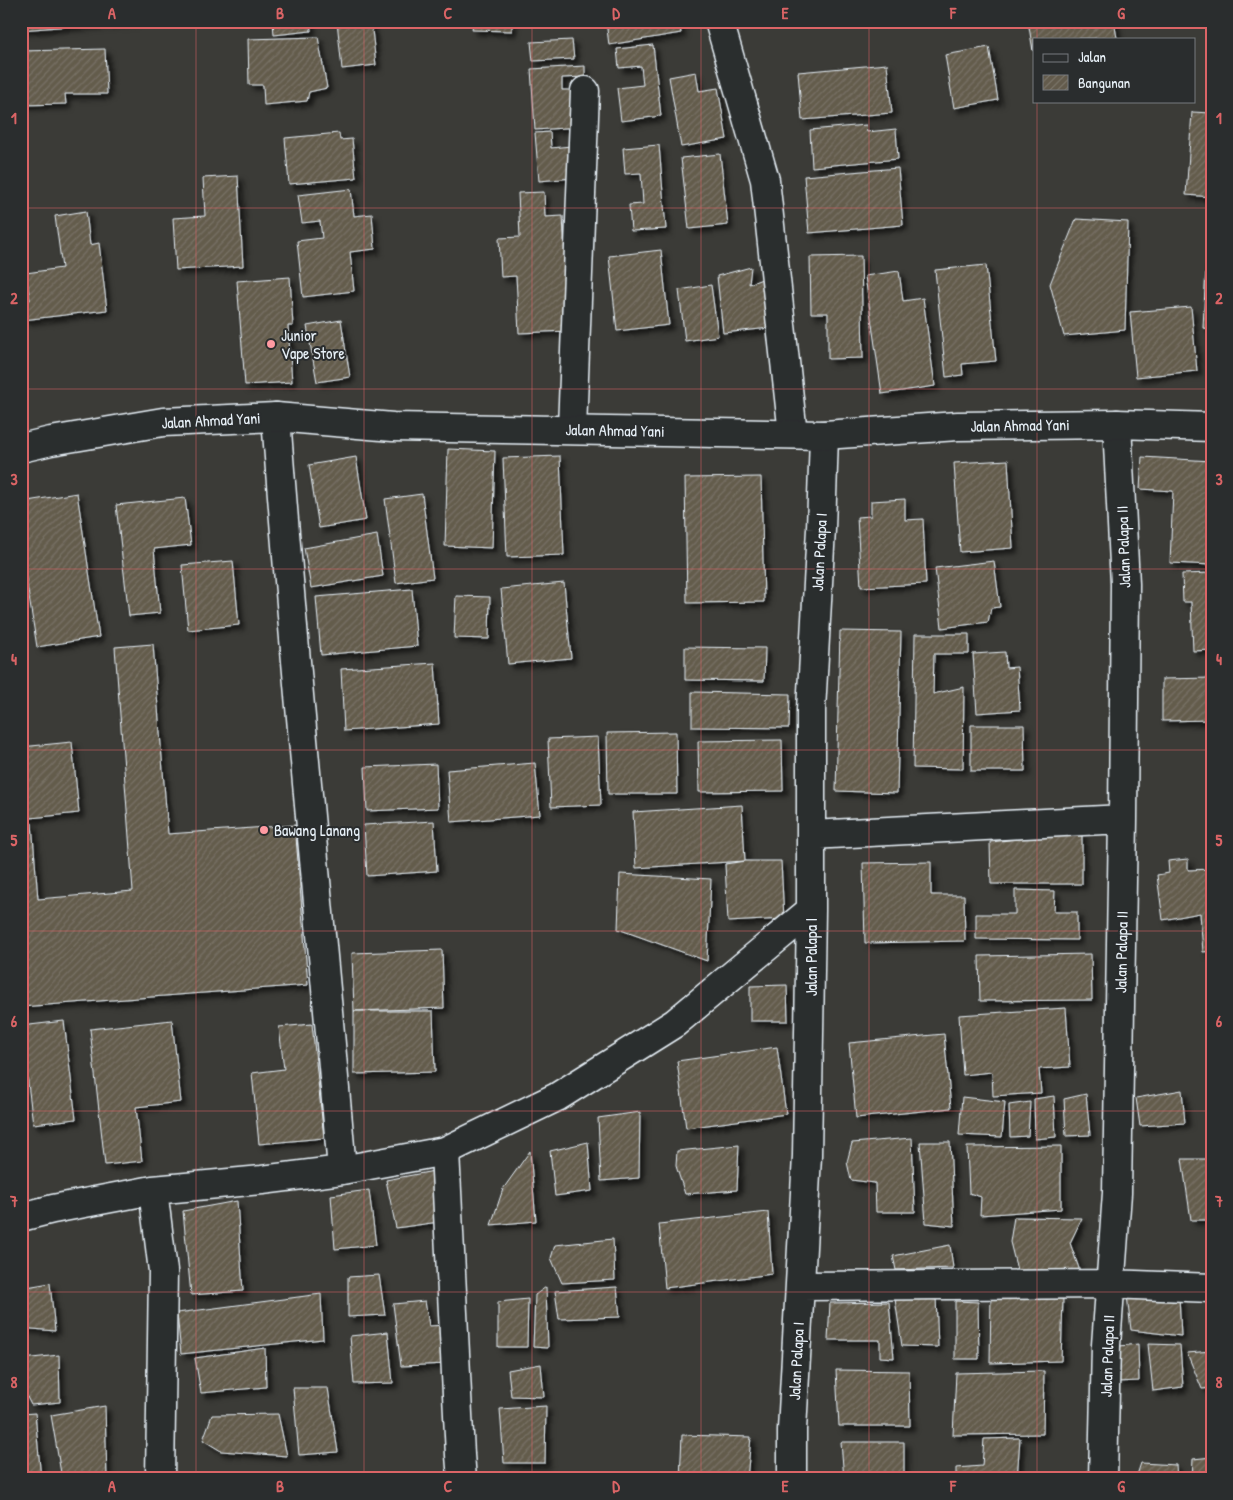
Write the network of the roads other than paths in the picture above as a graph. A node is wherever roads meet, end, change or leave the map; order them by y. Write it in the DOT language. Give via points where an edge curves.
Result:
graph roads {
  1 [pos="719,21"];
  2 [pos="584,91"];
  3 [pos="276,417"];
  4 [pos="1118,424"];
  5 [pos="1212,426"];
  6 [pos="572,429"];
  7 [pos="793,434"];
  8 [pos="824,435"];
  9 [pos="21,448"];
  10 [pos="1123,819"];
  11 [pos="811,835"];
  12 [pos="811,910"];
  13 [pos="445,1151"];
  14 [pos="342,1170"];
  15 [pos="153,1190"];
  16 [pos="21,1217"];
  17 [pos="1110,1284"];
  18 [pos="801,1286"];
  19 [pos="1212,1288"];
  20 [pos="160,1479"];
  21 [pos="462,1479"];
  22 [pos="792,1479"];
  23 [pos="1103,1479"];
  1 -- 7 [label="street" via="765,180"];
  2 -- 6 [label="street"];
  3 -- 6 [label="street, Jalan Ahmad Yani" via="393,427"];
  3 -- 9 [label="street, Jalan Ahmad Yani" via="163,422"];
  3 -- 14 [label="street" via="288,586"];
  4 -- 5 [label="street, Jalan Ahmad Yani"];
  4 -- 8 [label="street, Jalan Ahmad Yani" via="958,426"];
  4 -- 10 [label="street, Jalan Palapa II" via="1125,584"];
  6 -- 7 [label="street, Jalan Ahmad Yani"];
  7 -- 8 [label="street, Jalan Ahmad Yani"];
  8 -- 11 [label="street, Jalan Palapa I" via="811,710"];
  10 -- 11 [label="street"];
  10 -- 17 [label="street, Jalan Palapa II" via="1117,1193"];
  11 -- 12 [label="street, Jalan Palapa I"];
  12 -- 13 [label="street" via="675,1023 557,1097"];
  12 -- 18 [label="street, Jalan Palapa I" via="807,1156"];
  13 -- 14 [label="street"];
  13 -- 21 [label="street"];
  14 -- 15 [label="street"];
  15 -- 16 [label="street"];
  15 -- 20 [label="street" via="163,1271"];
  17 -- 18 [label="street"];
  17 -- 19 [label="street"];
  17 -- 23 [label="street, Jalan Palapa II"];
  18 -- 22 [label="street, Jalan Palapa I"];
}
